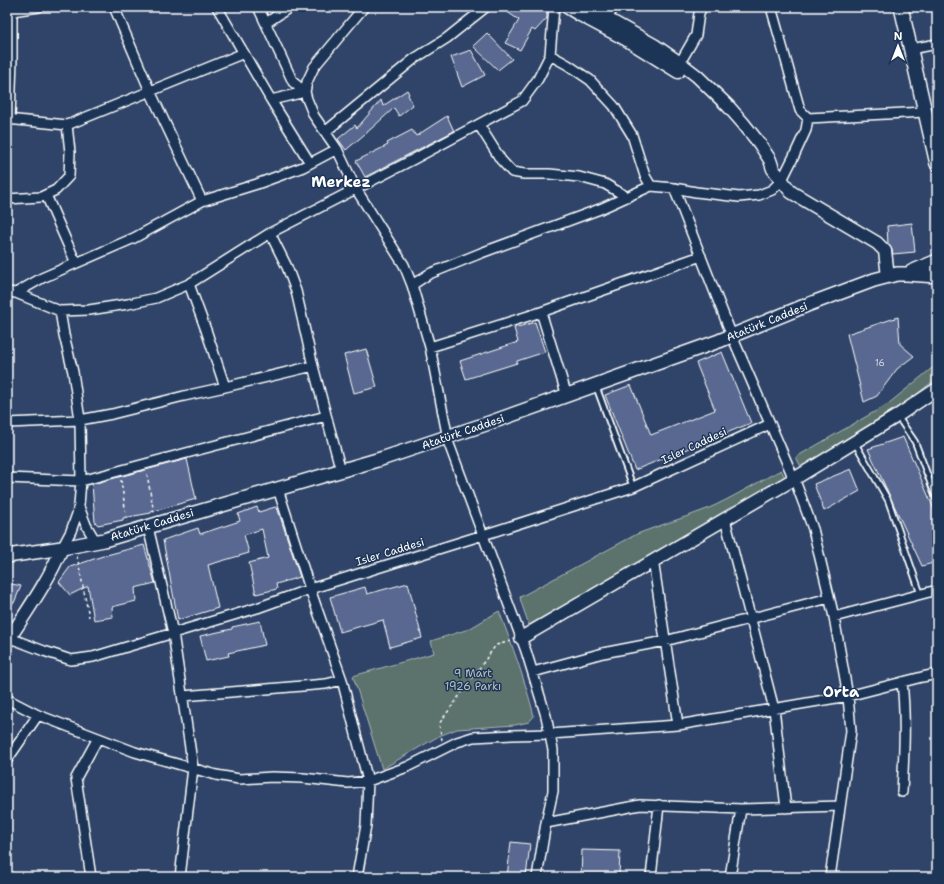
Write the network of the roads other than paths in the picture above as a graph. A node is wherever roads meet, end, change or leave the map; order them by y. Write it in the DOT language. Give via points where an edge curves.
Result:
graph roads {
  1 [pos="39,7"];
  2 [pos="114,7"];
  3 [pos="217,7"];
  4 [pos="258,7"];
  5 [pos="290,7"];
  6 [pos="486,7"];
  7 [pos="554,7"];
  8 [pos="567,7"];
  9 [pos="586,7"];
  10 [pos="615,7"];
  11 [pos="702,7"];
  12 [pos="771,7"];
  13 [pos="901,7"];
  14 [pos="12,9"];
  15 [pos="360,9"];
  16 [pos="606,18"];
  17 [pos="266,23"];
  18 [pos="937,44"];
  19 [pos="911,49"];
  20 [pos="244,52"];
  21 [pos="550,55"];
  22 [pos="678,66"];
  23 [pos="150,91"];
  24 [pos="305,92"];
  25 [pos="271,100"];
  26 [pos="925,112"];
  27 [pos="808,118"];
  28 [pos="9,119"];
  29 [pos="67,125"];
  30 [pos="478,125"];
  31 [pos="933,130"];
  32 [pos="325,132"];
  33 [pos="337,149"];
  34 [pos="310,163"];
  35 [pos="937,164"];
  36 [pos="782,180"];
  37 [pos="651,186"];
  38 [pos="674,188"];
  39 [pos="356,189"];
  40 [pos="46,195"];
  41 [pos="627,197"];
  42 [pos="7,199"];
  43 [pos="202,201"];
  44 [pos="270,233"];
  45 [pos="701,256"];
  46 [pos="937,261"];
  47 [pos="76,263"];
  48 [pos="907,274"];
  49 [pos="888,276"];
  50 [pos="937,276"];
  51 [pos="189,284"];
  52 [pos="412,285"];
  53 [pos="12,293"];
  54 [pos="60,311"];
  55 [pos="541,312"];
  56 [pos="732,336"];
  57 [pos="430,347"];
  58 [pos="313,366"];
  59 [pos="596,385"];
  60 [pos="225,387"];
  61 [pos="937,389"];
  62 [pos="567,396"];
  63 [pos="326,416"];
  64 [pos="897,416"];
  65 [pos="80,420"];
  66 [pos="7,423"];
  67 [pos="770,424"];
  68 [pos="447,438"];
  69 [pos="855,442"];
  70 [pos="341,471"];
  71 [pos="7,478"];
  72 [pos="794,478"];
  73 [pos="81,481"];
  74 [pos="633,487"];
  75 [pos="278,489"];
  76 [pos="937,500"];
  77 [pos="79,505"];
  78 [pos="725,519"];
  79 [pos="152,525"];
  80 [pos="483,535"];
  81 [pos="96,542"];
  82 [pos="62,548"];
  83 [pos="7,556"];
  84 [pos="653,560"];
  85 [pos="310,589"];
  86 [pos="937,590"];
  87 [pos="921,595"];
  88 [pos="830,598"];
  89 [pos="834,617"];
  90 [pos="750,619"];
  91 [pos="173,633"];
  92 [pos="521,638"];
  93 [pos="8,640"];
  94 [pos="665,641"];
  95 [pos="532,672"];
  96 [pos="937,674"];
  97 [pos="342,680"];
  98 [pos="902,682"];
  99 [pos="182,696"];
  100 [pos="848,696"];
  101 [pos="7,699"];
  102 [pos="774,709"];
  103 [pos="38,715"];
  104 [pos="678,725"];
  105 [pos="550,734"];
  106 [pos="98,738"];
  107 [pos="7,760"];
  108 [pos="193,768"];
  109 [pos="368,781"];
  110 [pos="902,792"];
  111 [pos="659,805"];
  112 [pos="840,806"];
  113 [pos="786,808"];
  114 [pos="741,809"];
  115 [pos="546,823"];
  116 [pos="91,877"];
  117 [pos="180,877"];
  118 [pos="357,877"];
  119 [pos="537,877"];
  120 [pos="651,877"];
  121 [pos="730,877"];
  122 [pos="830,877"];
  1 -- 14 [label="street"];
  2 -- 23 [label="street"];
  3 -- 20 [label="street"];
  4 -- 17 [label="street"];
  5 -- 17 [label="street"];
  6 -- 32 [label="street" via="447,38 414,59"];
  7 -- 21 [label="street"];
  8 -- 22 [label="street"];
  9 -- 16 [label="street"];
  10 -- 16 [label="street"];
  11 -- 22 [label="street" via="696,35"];
  12 -- 27 [label="street" via="800,110"];
  13 -- 19 [label="main road"];
  14 -- 28 [label="street"];
  15 -- 24 [label="street" via="314,67"];
  16 -- 22 [label="street" via="654,46"];
  17 -- 24 [label="street" via="293,82"];
  18 -- 19 [label="street"];
  19 -- 26 [label="main road"];
  20 -- 23 [label="street"];
  20 -- 25 [label="street"];
  21 -- 30 [label="street" via="538,79 522,101"];
  21 -- 37 [label="street" via="590,80 614,106 632,135 644,176"];
  22 -- 36 [label="street" via="720,110 763,163 773,169"];
  23 -- 29 [label="street"];
  23 -- 43 [label="street"];
  24 -- 25 [label="street"];
  24 -- 32 [label="street" via="314,116"];
  25 -- 34 [label="street"];
  26 -- 27 [label="street"];
  26 -- 31 [label="main road"];
  27 -- 36 [label="street" via="806,130"];
  28 -- 29 [label="street"];
  29 -- 40 [label="street" via="69,176 56,190"];
  30 -- 39 [label="street"];
  30 -- 41 [label="street" via="512,172 579,177 605,184"];
  31 -- 35 [label="main road"];
  32 -- 33 [label="street"];
  33 -- 34 [label="street"];
  33 -- 39 [label="street"];
  34 -- 43 [label="street" via="257,184"];
  36 -- 38 [label="street" via="772,190 759,195 739,196"];
  36 -- 49 [label="street" via="791,192 877,243 885,252"];
  37 -- 38 [label="street"];
  37 -- 41 [label="street"];
  38 -- 45 [label="street"];
  39 -- 44 [label="street"];
  39 -- 52 [label="street" via="404,265"];
  40 -- 42 [label="street"];
  40 -- 47 [label="street"];
  41 -- 52 [label="street" via="429,274"];
  43 -- 47 [label="street" via="134,238"];
  44 -- 51 [label="street"];
  44 -- 58 [label="street" via="296,291"];
  45 -- 55 [label="street"];
  45 -- 56 [label="street"];
  46 -- 48 [label="main road, Atatürk Caddesi"];
  47 -- 53 [label="street"];
  48 -- 49 [label="main road, Atatürk Caddesi"];
  48 -- 50 [label="main road, Atatürk Caddesi"];
  49 -- 56 [label="main road, Atatürk Caddesi" via="866,282"];
  51 -- 54 [label="street" via="156,298 128,304"];
  51 -- 60 [label="street"];
  52 -- 57 [label="street"];
  53 -- 54 [label="street"];
  54 -- 65 [label="street"];
  55 -- 57 [label="street"];
  55 -- 62 [label="street"];
  56 -- 59 [label="main road, Atatürk Caddesi"];
  56 -- 67 [label="street"];
  57 -- 68 [label="street"];
  58 -- 60 [label="street"];
  58 -- 63 [label="street"];
  59 -- 62 [label="main road, Atatürk Caddesi"];
  59 -- 74 [label="lane"];
  60 -- 65 [label="street"];
  61 -- 64 [label="street"];
  62 -- 68 [label="main road, Atatürk Caddesi"];
  63 -- 70 [label="street"];
  63 -- 73 [label="street"];
  64 -- 69 [label="street"];
  64 -- 76 [label="lane" via="915,442"];
  65 -- 66 [label="street"];
  65 -- 73 [label="street"];
  67 -- 72 [label="street"];
  67 -- 74 [label="street, Isler Caddesi"];
  68 -- 70 [label="main road, Atatürk Caddesi"];
  68 -- 80 [label="street"];
  69 -- 72 [label="street"];
  69 -- 87 [label="lane" via="888,500"];
  70 -- 75 [label="main road, Atatürk Caddesi"];
  71 -- 73 [label="street"];
  72 -- 78 [label="street"];
  72 -- 88 [label="street" via="813,529"];
  73 -- 77 [label="street"];
  74 -- 80 [label="street, Isler Caddesi"];
  75 -- 79 [label="main road, Atatürk Caddesi"];
  75 -- 85 [label="street"];
  77 -- 81 [label="street"];
  77 -- 82 [label="street"];
  78 -- 84 [label="street"];
  78 -- 90 [label="street"];
  79 -- 81 [label="main road, Atatürk Caddesi"];
  79 -- 91 [label="street"];
  80 -- 85 [label="street, Isler Caddesi"];
  80 -- 92 [label="street"];
  81 -- 82 [label="main road, Atatürk Caddesi"];
  82 -- 83 [label="main road, Atatürk Caddesi"];
  82 -- 93 [label="street" via="44,584"];
  84 -- 92 [label="street"];
  84 -- 94 [label="street"];
  85 -- 91 [label="street, Isler Caddesi"];
  85 -- 97 [label="street"];
  86 -- 87 [label="street"];
  87 -- 89 [label="street"];
  88 -- 89 [label="street"];
  88 -- 90 [label="street"];
  89 -- 100 [label="street"];
  90 -- 94 [label="street"];
  90 -- 102 [label="street"];
  91 -- 93 [label="street, Isler Caddesi" via="93,657 71,660"];
  91 -- 99 [label="street"];
  92 -- 95 [label="street"];
  94 -- 95 [label="street" via="603,653"];
  94 -- 104 [label="street"];
  95 -- 105 [label="street"];
  96 -- 98 [label="street"];
  97 -- 99 [label="street" via="326,684"];
  97 -- 109 [label="street"];
  98 -- 100 [label="street"];
  98 -- 110 [label="street"];
  99 -- 108 [label="street"];
  100 -- 102 [label="street"];
  100 -- 112 [label="street" via="851,731"];
  101 -- 103 [label="street"];
  102 -- 104 [label="street"];
  102 -- 113 [label="street"];
  103 -- 106 [label="street"];
  103 -- 107 [label="street"];
  104 -- 105 [label="street"];
  105 -- 109 [label="street" via="473,737 457,742 407,767"];
  105 -- 115 [label="street" via="553,750 553,791"];
  106 -- 108 [label="street" via="135,752"];
  106 -- 116 [label="street" via="76,778"];
  108 -- 109 [label="street" via="239,779 272,777"];
  108 -- 117 [label="street"];
  109 -- 118 [label="street" via="366,825"];
  111 -- 114 [label="street"];
  111 -- 115 [label="street" via="640,805"];
  111 -- 120 [label="street"];
  112 -- 113 [label="street"];
  112 -- 122 [label="street"];
  113 -- 114 [label="street"];
  114 -- 121 [label="street"];
  115 -- 119 [label="street"];
}
